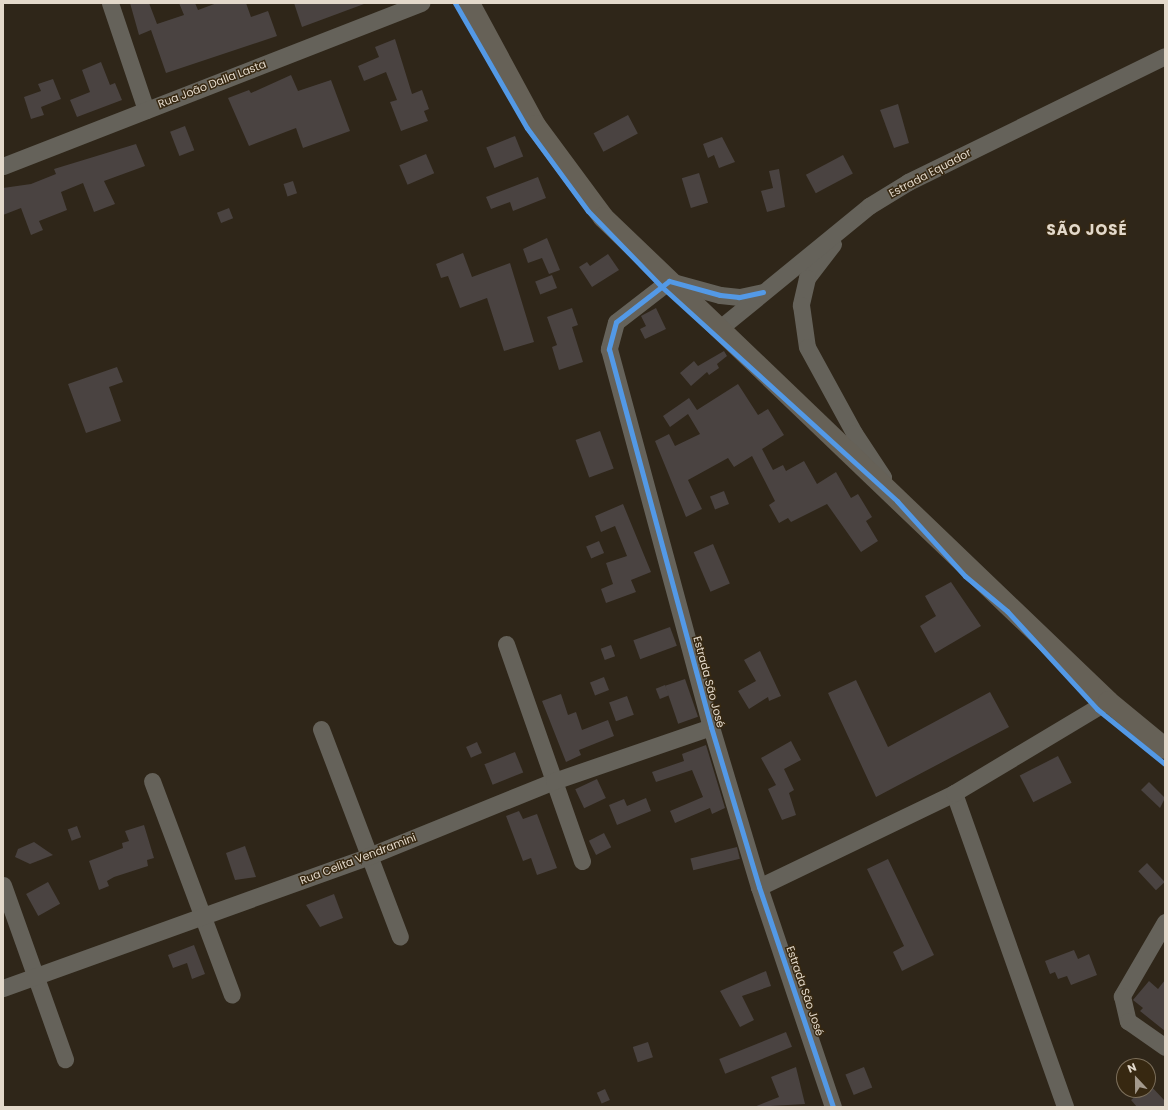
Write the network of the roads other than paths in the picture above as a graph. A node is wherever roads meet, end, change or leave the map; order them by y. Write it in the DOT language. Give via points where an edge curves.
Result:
graph roads {
  1 [pos="110,3"];
  2 [pos="421,3"];
  3 [pos="469,3"];
  4 [pos="1165,56"];
  5 [pos="146,110"];
  6 [pos="3,166"];
  7 [pos="869,206"];
  8 [pos="669,281"];
  9 [pos="763,292"];
  10 [pos="720,328"];
  11 [pos="896,497"];
  12 [pos="506,644"];
  13 [pos="1108,701"];
  14 [pos="711,727"];
  15 [pos="321,729"];
  16 [pos="1165,748"];
  17 [pos="152,781"];
  18 [pos="554,781"];
  19 [pos="954,793"];
  20 [pos="369,856"];
  21 [pos="582,861"];
  22 [pos="3,885"];
  23 [pos="760,887"];
  24 [pos="203,917"];
  25 [pos="1165,922"];
  26 [pos="400,938"];
  27 [pos="35,976"];
  28 [pos="3,988"];
  29 [pos="232,995"];
  30 [pos="1165,1047"];
  31 [pos="65,1059"];
  32 [pos="833,1107"];
  33 [pos="1065,1107"];
  1 -- 5 [label="street"];
  2 -- 5 [label="street, Rua João Dalla Lasta"];
  3 -- 8 [label="main road" via="534,125 603,217"];
  4 -- 7 [label="street, Estrada Equador" via="908,182"];
  5 -- 6 [label="street, Rua João Dalla Lasta"];
  7 -- 9 [label="street, Estrada Equador"];
  7 -- 11 [label="street" via="833,244 807,278 800,304 807,347 854,433"];
  8 -- 9 [label="street" via="720,295 739,297"];
  8 -- 10 [label="main road"];
  8 -- 14 [label="street, Estrada São José" via="616,322 609,349"];
  9 -- 10 [label="street, Estrada Equador"];
  10 -- 11 [label="main road"];
  11 -- 13 [label="main road"];
  12 -- 18 [label="street"];
  13 -- 16 [label="main road"];
  13 -- 19 [label="street"];
  14 -- 18 [label="street, Rua Celita Vendramini"];
  14 -- 23 [label="street, Estrada São José"];
  15 -- 20 [label="street"];
  17 -- 24 [label="street"];
  18 -- 20 [label="street, Rua Celita Vendramini"];
  18 -- 21 [label="street"];
  19 -- 23 [label="street"];
  19 -- 33 [label="street"];
  20 -- 24 [label="street, Rua Celita Vendramini"];
  20 -- 26 [label="street"];
  22 -- 27 [label="street"];
  23 -- 32 [label="street, Estrada São José"];
  24 -- 27 [label="street, Rua Celita Vendramini"];
  24 -- 29 [label="street"];
  25 -- 30 [label="street" via="1122,996 1128,1021"];
  27 -- 28 [label="street, Rua Celita Vendramini"];
  27 -- 31 [label="street"];
}
